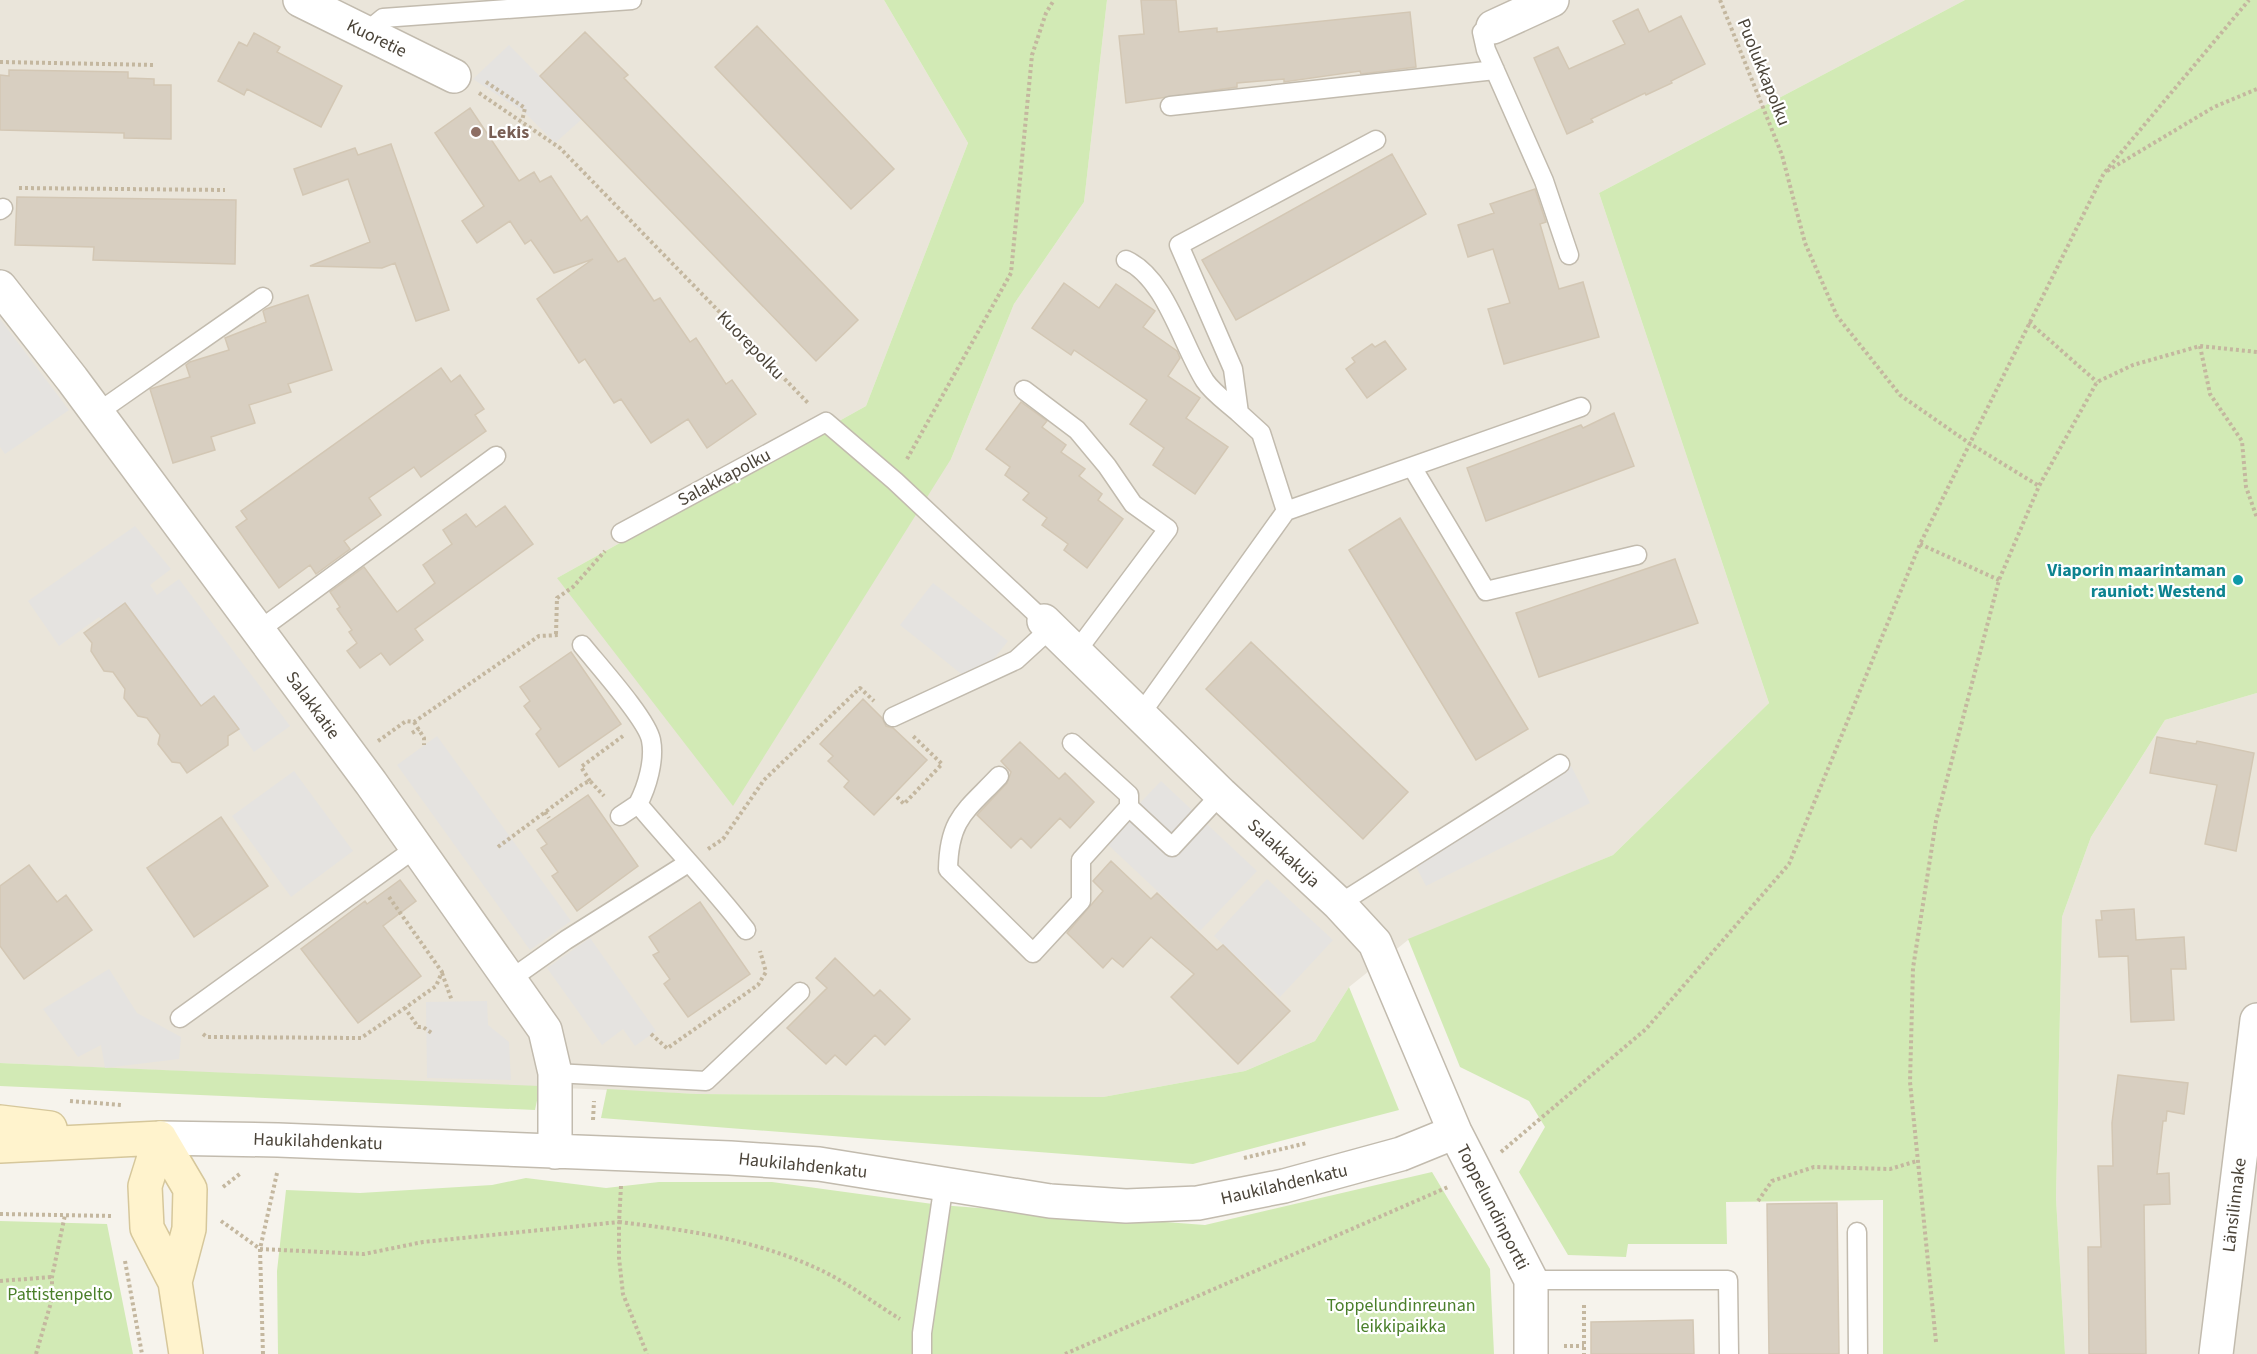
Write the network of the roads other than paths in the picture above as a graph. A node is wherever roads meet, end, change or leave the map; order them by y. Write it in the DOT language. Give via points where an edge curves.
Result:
graph roads {
  1 [pos="300,0"];
  2 [pos="632,0"];
  3 [pos="1552,0"];
  4 [pos="1493,27"];
  5 [pos="366,32"];
  6 [pos="1495,70"];
  7 [pos="454,76"];
  8 [pos="1170,106"];
  9 [pos="1376,140"];
  10 [pos="1569,255"];
  11 [pos="1126,260"];
  12 [pos="0,287"];
  13 [pos="263,297"];
  14 [pos="1024,390"];
  15 [pos="1581,407"];
  16 [pos="97,413"];
  17 [pos="1239,413"];
  18 [pos="496,456"];
  19 [pos="1412,467"];
  20 [pos="1286,511"];
  21 [pos="621,533"];
  22 [pos="1637,555"];
  23 [pos="1047,624"];
  24 [pos="258,631"];
  25 [pos="582,645"];
  26 [pos="1076,652"];
  27 [pos="888,712"];
  28 [pos="1140,715"];
  29 [pos="1072,743"];
  30 [pos="1560,764"];
  31 [pos="999,776"];
  32 [pos="1221,794"];
  33 [pos="638,804"];
  34 [pos="1129,807"];
  35 [pos="620,816"];
  36 [pos="417,847"];
  37 [pos="688,863"];
  38 [pos="1339,904"];
  39 [pos="746,930"];
  40 [pos="511,979"];
  41 [pos="800,992"];
  42 [pos="180,1018"];
  43 [pos="2257,1020"];
  44 [pos="555,1073"];
  45 [pos="0,1122"];
  46 [pos="1455,1132"];
  47 [pos="149,1138"];
  48 [pos="0,1146"];
  49 [pos="555,1152"];
  50 [pos="944,1183"];
  51 [pos="1857,1232"];
  52 [pos="1531,1280"];
  53 [pos="175,1282"];
  54 [pos="186,1354"];
  55 [pos="922,1354"];
  56 [pos="1531,1354"];
  57 [pos="1729,1354"];
  58 [pos="1858,1354"];
  59 [pos="2216,1354"];
  1 -- 5 [label="street, Kuoretie"];
  2 -- 5 [label="lane" via="384,18"];
  3 -- 4 [label="street"];
  4 -- 6 [label="lane" via="1482,32"];
  5 -- 7 [label="street, Kuoretie"];
  6 -- 8 [label="lane"];
  6 -- 10 [label="lane" via="1544,181"];
  9 -- 17 [label="lane" via="1179,244 1233,369"];
  11 -- 17 [label="lane" via="1140,266 1153,281 1207,383"];
  12 -- 16 [label="street, Salakkatie"];
  13 -- 16 [label="lane"];
  14 -- 26 [label="lane" via="1077,430 1133,504 1168,529"];
  15 -- 19 [label="lane"];
  16 -- 24 [label="street, Salakkatie"];
  17 -- 20 [label="lane" via="1261,433"];
  18 -- 24 [label="lane"];
  19 -- 20 [label="lane"];
  19 -- 22 [label="lane" via="1486,591"];
  20 -- 28 [label="lane"];
  21 -- 23 [label="lane, Salakkapolku" via="826,422 895,481"];
  23 -- 26 [label="street, Salakkakuja"];
  23 -- 27 [label="lane" via="1016,660"];
  24 -- 36 [label="street, Salakkatie"];
  25 -- 33 [label="lane" via="642,722 651,741 646,789"];
  26 -- 28 [label="street, Salakkakuja"];
  28 -- 32 [label="street, Salakkakuja"];
  29 -- 34 [label="lane" via="1129,795"];
  30 -- 38 [label="lane"];
  31 -- 34 [label="lane" via="954,824 948,845 948,869 1033,953 1081,901 1081,860"];
  32 -- 34 [label="lane" via="1172,847"];
  32 -- 38 [label="street, Salakkakuja"];
  33 -- 35 [label="lane"];
  33 -- 37 [label="lane"];
  36 -- 40 [label="street, Salakkatie"];
  36 -- 42 [label="lane"];
  37 -- 39 [label="lane" via="714,888"];
  37 -- 40 [label="lane" via="606,905"];
  38 -- 46 [label="street, Salakkakuja" via="1375,943"];
  40 -- 44 [label="street, Salakkatie" via="545,1030"];
  41 -- 44 [label="lane" via="706,1081"];
  43 -- 59 [label="street, Länsilinnake"];
  44 -- 49 [label="street, Salakkatie"];
  45 -- 47 [label="main road, Haukilahdenkatu"];
  46 -- 50 [label="street, Haukilahdenkatu" via="1401,1154 1284,1186 1198,1203 1126,1206 1050,1201"];
  46 -- 52 [label="street, Toppelundinportti"];
  47 -- 48 [label="main road, Haukilahdenkatu"];
  47 -- 49 [label="street, Haukilahdenkatu"];
  47 -- 53 [label="main road" via="147,1228"];
  47 -- 53 [label="main road" via="190,1189 189,1229"];
  49 -- 50 [label="street, Haukilahdenkatu" via="796,1163"];
  50 -- 55 [label="lane"];
  51 -- 58 [label="lane"];
  52 -- 56 [label="street, Toppelundinportti"];
  52 -- 57 [label="lane" via="1728,1280"];
  53 -- 54 [label="main road"];
}
